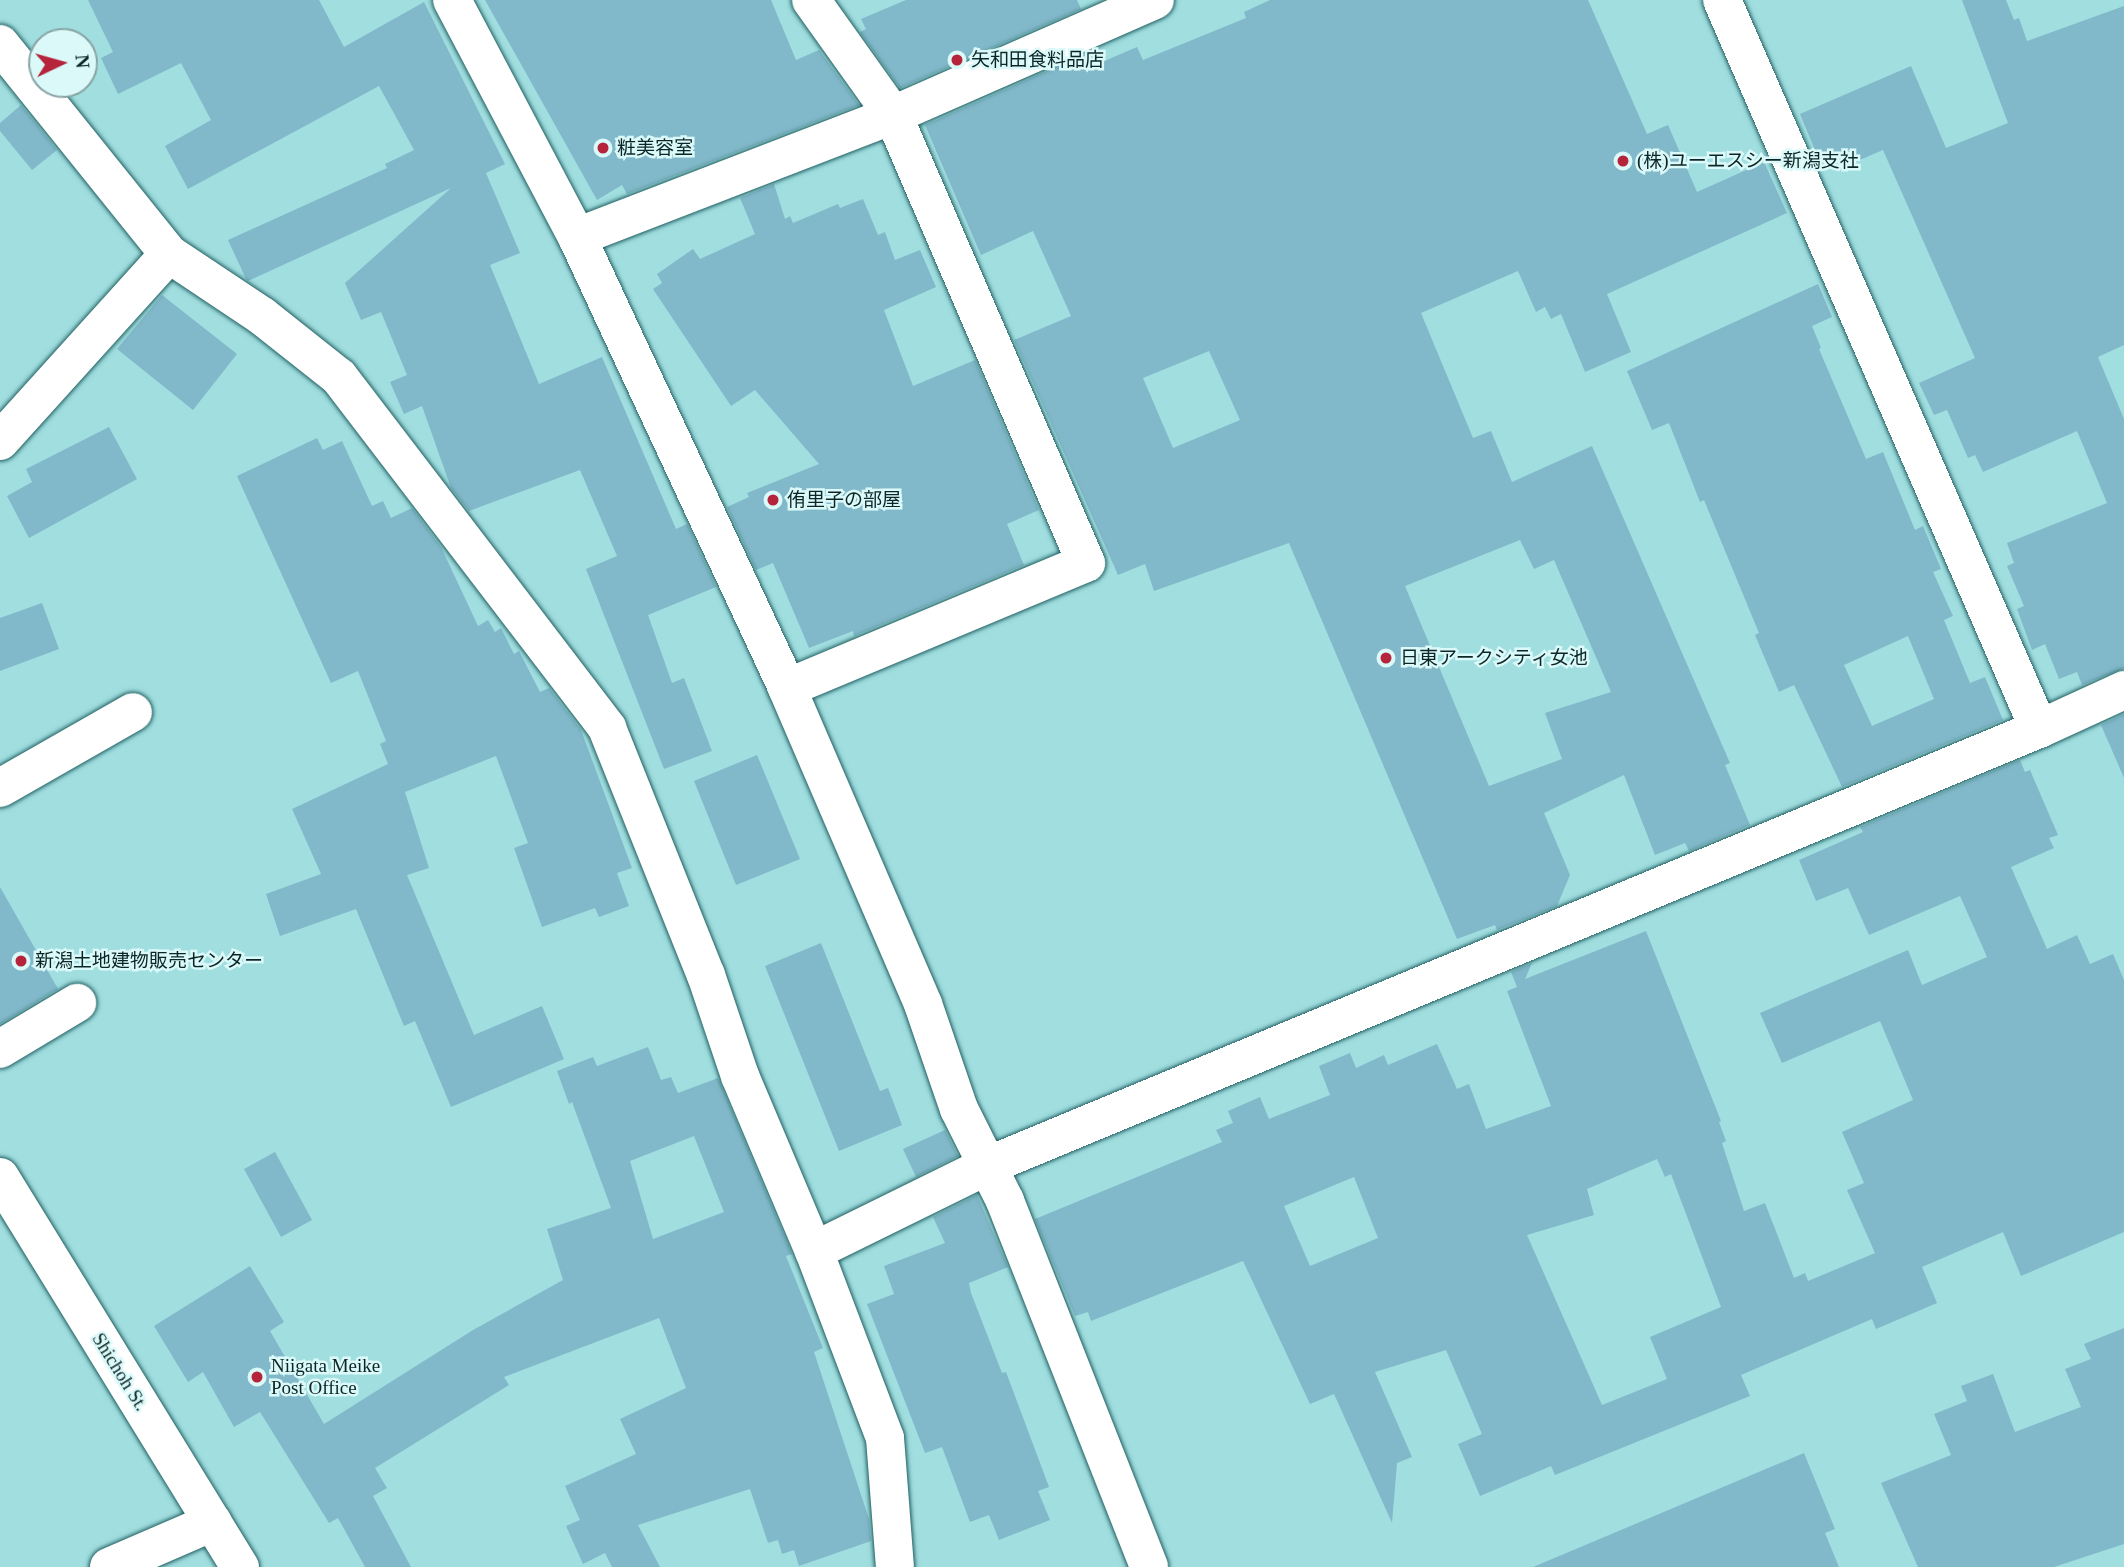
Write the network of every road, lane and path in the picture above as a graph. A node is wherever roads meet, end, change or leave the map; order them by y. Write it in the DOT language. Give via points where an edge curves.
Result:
graph roads {
  1 [pos="452,0"];
  2 [pos="811,0"];
  3 [pos="1155,0"];
  4 [pos="1722,0"];
  5 [pos="0,44"];
  6 [pos="894,115"];
  7 [pos="578,237"];
  8 [pos="169,254"];
  9 [pos="0,441"];
  10 [pos="787,688"];
  11 [pos="2124,690"];
  12 [pos="134,712"];
  13 [pos="2039,729"];
  14 [pos="0,788"];
  15 [pos="77,1003"];
  16 [pos="0,1049"];
  17 [pos="987,1166"];
  18 [pos="0,1177"];
  19 [pos="814,1251"];
  20 [pos="213,1522"];
  21 [pos="109,1567"];
  22 [pos="240,1567"];
  23 [pos="895,1567"];
  24 [pos="1149,1567"];
  1 -- 7 [label="street"];
  2 -- 6 [label="street"];
  3 -- 6 [label="street"];
  4 -- 13 [label="street"];
  5 -- 8 [label="street"];
  6 -- 7 [label="street"];
  6 -- 10 [label="street" via="1086,563"];
  7 -- 10 [label="street"];
  8 -- 9 [label="street"];
  8 -- 19 [label="street" via="262,316 339,377 607,728 706,975 740,1076"];
  10 -- 17 [label="street" via="923,1004 959,1109"];
  11 -- 13 [label="street"];
  12 -- 14 [label="street"];
  13 -- 17 [label="street"];
  15 -- 16 [label="street"];
  17 -- 19 [label="street"];
  17 -- 24 [label="street" via="1005,1201"];
  18 -- 20 [label="street, Shichoh St."];
  19 -- 23 [label="street" via="885,1438"];
  20 -- 21 [label="street"];
  20 -- 22 [label="street, Shichoh St."];
}
